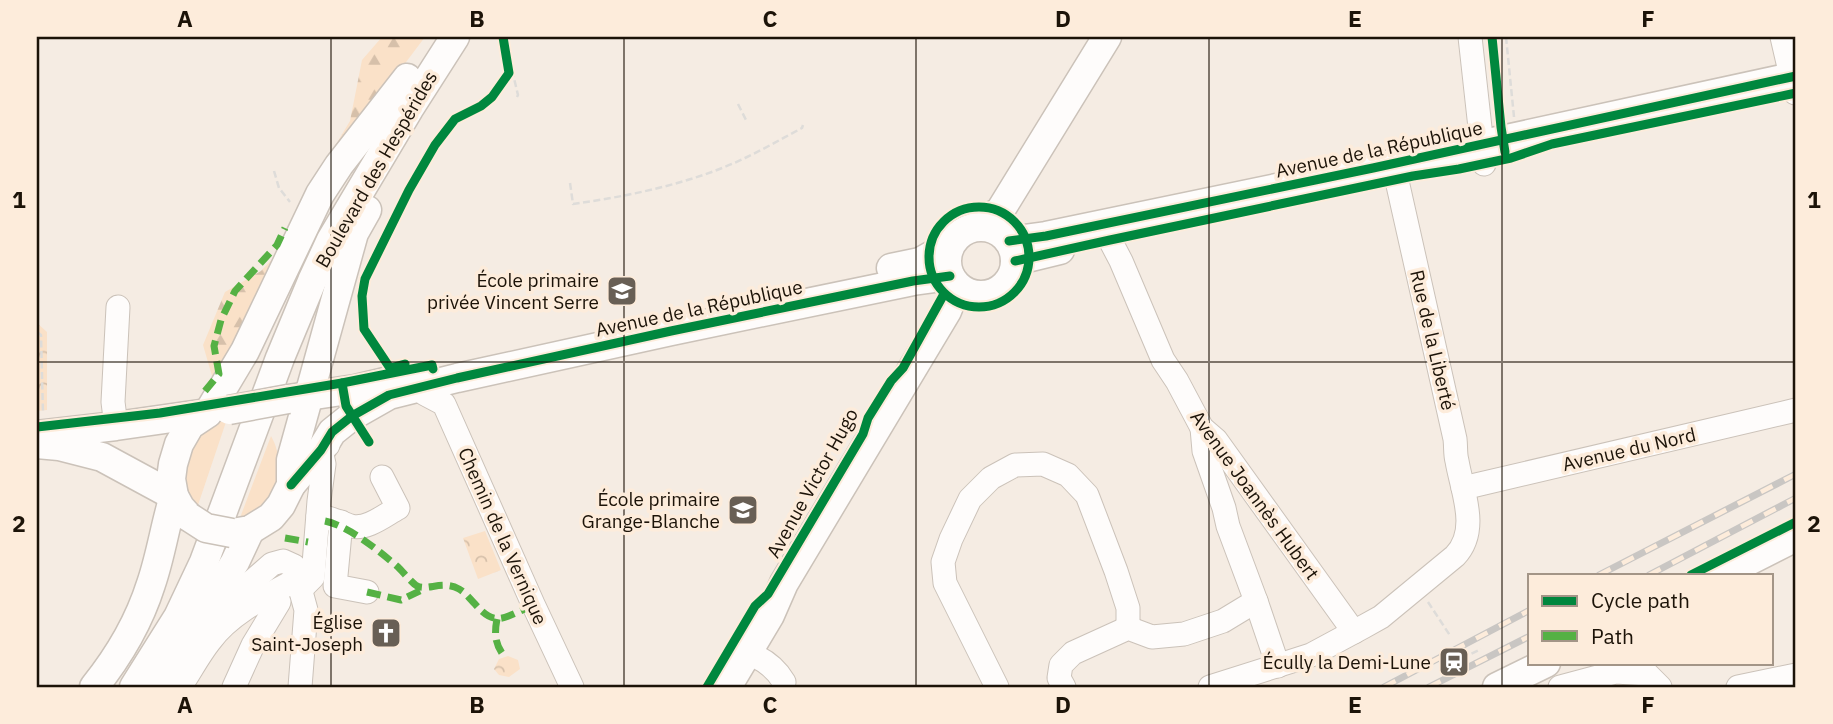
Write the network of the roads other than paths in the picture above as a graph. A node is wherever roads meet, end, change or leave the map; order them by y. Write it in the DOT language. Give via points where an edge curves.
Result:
graph roads {
  1 [pos="1107,37"];
  2 [pos="1116,37"];
  3 [pos="1122,37"];
  4 [pos="1469,37"];
  5 [pos="448,38"];
  6 [pos="1791,72"];
  7 [pos="1098,74"];
  8 [pos="407,78"];
  9 [pos="1490,141"];
  10 [pos="1397,178"];
  11 [pos="975,227"];
  12 [pos="1110,240"];
  13 [pos="950,246"];
  14 [pos="1009,246"];
  15 [pos="959,284"];
  16 [pos="118,307"];
  17 [pos="457,378"];
  18 [pos="425,394"];
  19 [pos="299,397"];
  20 [pos="228,410"];
  21 [pos="1796,410"];
  22 [pos="40,422"];
  23 [pos="116,426"];
  24 [pos="1202,428"];
  25 [pos="37,444"];
  26 [pos="321,450"];
  27 [pos="291,473"];
  28 [pos="382,477"];
  29 [pos="1463,488"];
  30 [pos="181,506"];
  31 [pos="318,516"];
  32 [pos="341,522"];
  33 [pos="241,531"];
  34 [pos="1796,537"];
  35 [pos="1723,574"];
  36 [pos="367,592"];
  37 [pos="302,593"];
  38 [pos="1256,601"];
  39 [pos="279,602"];
  40 [pos="223,618"];
  41 [pos="1128,628"];
  42 [pos="1354,632"];
  43 [pos="253,645"];
  44 [pos="757,657"];
  45 [pos="1544,664"];
  46 [pos="1278,666"];
  47 [pos="1796,675"];
  48 [pos="784,682"];
  49 [pos="94,687"];
  50 [pos="116,687"];
  51 [pos="134,687"];
  52 [pos="158,687"];
  53 [pos="180,687"];
  54 [pos="234,687"];
  55 [pos="300,687"];
  56 [pos="572,687"];
  57 [pos="727,687"];
  58 [pos="738,687"];
  59 [pos="997,687"];
  60 [pos="1064,687"];
  61 [pos="1210,687"];
  62 [pos="1497,687"];
  63 [pos="1560,687"];
  64 [pos="1660,687"];
  65 [pos="1738,687"];
  1 -- 11 [label="main road" via="1000,211"];
  2 -- 7 [label="street"];
  3 -- 7 [label="main road"];
  4 -- 9 [label="street"];
  5 -- 8 [label="main road, Boulevard des Hespérides"];
  5 -- 19 [label="main road" via="423,106 354,233"];
  5 -- 51 [label="main road, Boulevard des Hespérides" via="331,240 280,358 204,562 178,617"];
  6 -- 9 [label="main road, Avenue de la République"];
  7 -- 14 [label="main road" via="1009,222"];
  8 -- 20 [label="main road" via="320,194 244,351"];
  8 -- 50 [label="main road, Boulevard des Hespérides" via="295,275 172,597 135,665"];
  9 -- 10 [label="main road, Avenue de la République"];
  10 -- 12 [label="main road, Avenue de la République"];
  10 -- 14 [label="main road, Avenue de la République"];
  10 -- 29 [label="street, Rue de la Liberté"];
  11 -- 13 [label="main road" via="965,230"];
  11 -- 14 [label="main road" via="997,230"];
  12 -- 14 [label="main road, Avenue de la République"];
  12 -- 24 [label="street, Avenue Joannès Hubert" via="1163,360"];
  13 -- 15 [label="main road" via="946,261"];
  13 -- 19 [label="main road, Avenue de la République" via="920,262 355,389"];
  14 -- 15 [label="main road" via="1009,279 1002,287 983,295"];
  15 -- 17 [label="main road, Avenue de la République" via="913,281"];
  15 -- 44 [label="main road, Avenue Victor Hugo" via="963,305"];
  15 -- 57 [label="main road, Avenue Victor Hugo"];
  16 -- 23 [label="street"];
  17 -- 18 [label="street, Avenue de la République"];
  17 -- 26 [label="main road, Avenue de la République" via="389,395 367,406 332,432"];
  18 -- 26 [label="street, Avenue de la République" via="371,418"];
  18 -- 56 [label="street, Chemin de la Vernique" via="444,404"];
  19 -- 20 [label="main road, Avenue de la République, bridge"];
  19 -- 27 [label="main road"];
  20 -- 23 [label="main road, Avenue de la République"];
  20 -- 27 [label="main road" via="274,424 281,432"];
  20 -- 30 [label="main road" via="190,425 179,444 172,479"];
  21 -- 29 [label="street, Avenue du Nord"];
  22 -- 23 [label="main road, Avenue de la République"];
  24 -- 38 [label="street" via="1204,451"];
  24 -- 42 [label="street, Avenue Joannès Hubert" via="1216,440"];
  25 -- 30 [label="main road" via="102,457 152,482"];
  26 -- 27 [label="main road, Avenue de la République"];
  26 -- 31 [label="street" via="324,464"];
  27 -- 33 [label="main road" via="281,505 271,517"];
  28 -- 32 [label="street" via="398,508 368,525 353,527"];
  29 -- 42 [label="street, Rue de la Liberté" via="1468,522 1460,551 1381,617"];
  30 -- 33 [label="main road, bridge" via="206,528"];
  30 -- 49 [label="main road" via="133,629"];
  31 -- 32 [label="street"];
  31 -- 37 [label="street" via="313,578"];
  32 -- 36 [label="street" via="335,586"];
  33 -- 40 [label="main road"];
  34 -- 35 [label="main road"];
  37 -- 39 [label="street"];
  37 -- 40 [label="street" via="290,583"];
  37 -- 40 [label="street" via="294,566 283,561 272,564 241,591"];
  37 -- 55 [label="street" via="306,610"];
  38 -- 41 [label="street" via="1223,621 1184,634 1152,637"];
  38 -- 46 [label="street"];
  39 -- 40 [label="street"];
  39 -- 43 [label="street"];
  40 -- 43 [label="street"];
  40 -- 52 [label="main road"];
  40 -- 53 [label="street"];
  41 -- 59 [label="street" via="1128,608 1087,495 1068,475 1043,464 1015,465 991,478 970,499 943,562 945,583"];
  41 -- 60 [label="street" via="1073,653 1060,665"];
  42 -- 46 [label="street, Rue de la Liberté"];
  43 -- 54 [label="street"];
  44 -- 48 [label="street"];
  44 -- 58 [label="main road, Avenue Victor Hugo"];
  45 -- 62 [label="main road"];
  46 -- 61 [label="street, Rue de la Liberté"];
  47 -- 65 [label="street"];
  63 -- 64 [label="street" via="1616,672 1647,674"];
}
